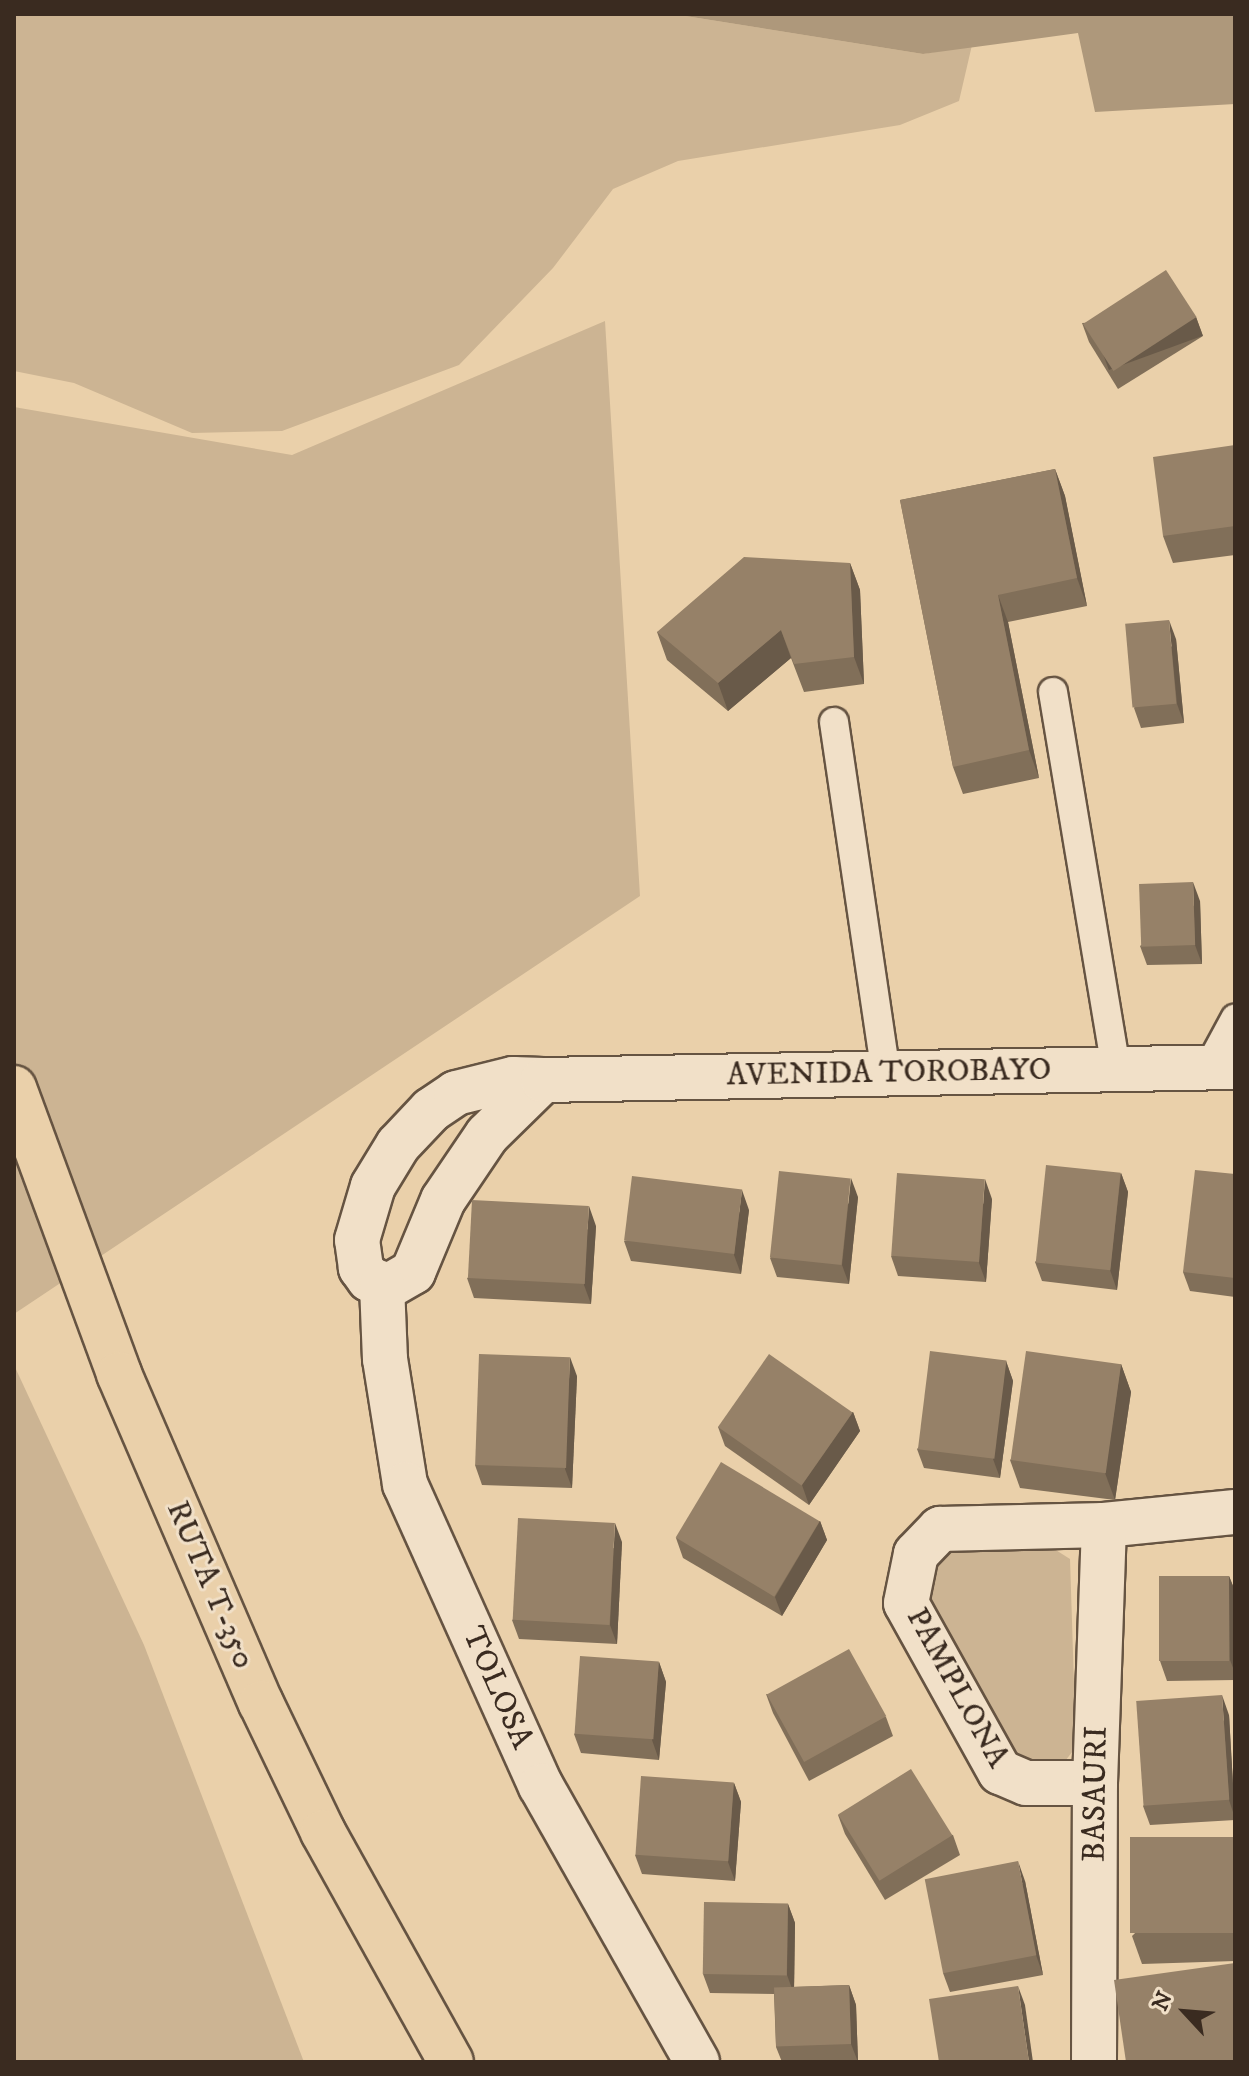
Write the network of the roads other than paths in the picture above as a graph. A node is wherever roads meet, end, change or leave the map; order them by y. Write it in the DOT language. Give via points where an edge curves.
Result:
graph roads {
  1 [pos="1053,692"];
  2 [pos="834,722"];
  3 [pos="1235,1019"];
  4 [pos="1222,1067"];
  5 [pos="1116,1069"];
  6 [pos="886,1074"];
  7 [pos="543,1080"];
  8 [pos="14,1088"];
  9 [pos="382,1285"];
  10 [pos="1235,1512"];
  11 [pos="1104,1525"];
  12 [pos="1095,1783"];
  13 [pos="451,2062"];
  14 [pos="697,2062"];
  15 [pos="1094,2062"];
  1 -- 5 [label="lane"];
  2 -- 6 [label="lane"];
  3 -- 4 [label="lane"];
  4 -- 5 [label="street, AVENIDA TOROBAYO"];
  5 -- 6 [label="street, AVENIDA TOROBAYO"];
  6 -- 7 [label="street, AVENIDA TOROBAYO"];
  7 -- 9 [label="street" via="487,1135 443,1200 413,1272 403,1283"];
  7 -- 9 [label="street, AVENIDA TOROBAYO" via="483,1083 456,1093 431,1110 398,1145 373,1186 357,1240 361,1268"];
  8 -- 13 [label="main road, RUTA T-350" via="119,1374 261,1703 323,1832"];
  9 -- 14 [label="street, TOLOSA" via="385,1359 405,1484 541,1786"];
  10 -- 11 [label="street, PAMPLONA"];
  11 -- 12 [label="street, BASAURI"];
  11 -- 12 [label="street, PAMPLONA" via="940,1529 916,1554 906,1586 906,1603 1000,1772 1026,1783"];
  12 -- 15 [label="street, BASAURI"];
}
